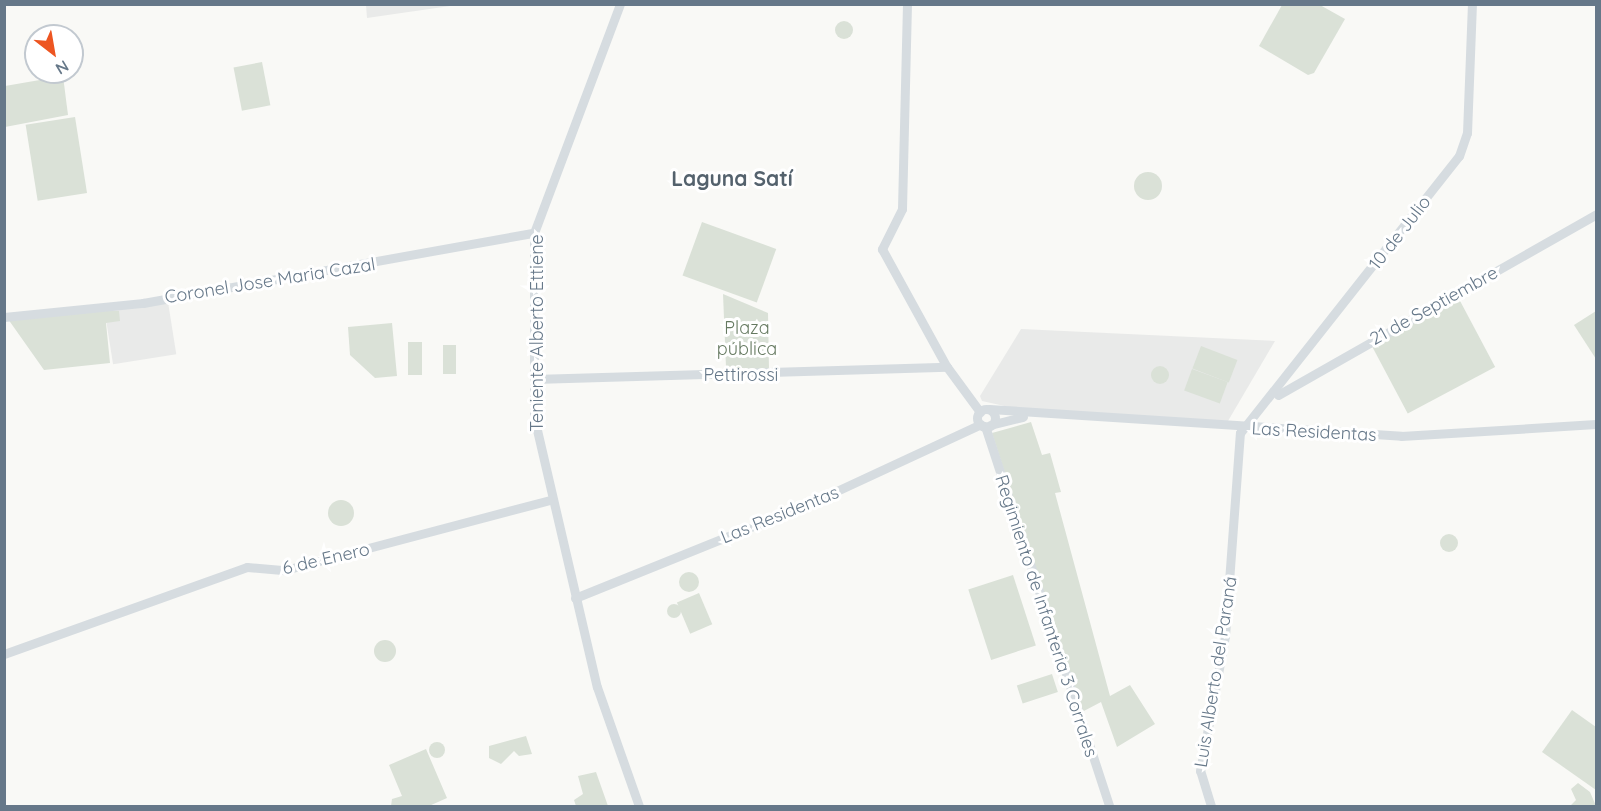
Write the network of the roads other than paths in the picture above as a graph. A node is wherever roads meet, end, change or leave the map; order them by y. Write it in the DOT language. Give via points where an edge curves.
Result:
graph roads {
  1 [pos="620,4"];
  2 [pos="907,4"];
  3 [pos="1472,4"];
  4 [pos="1596,214"];
  5 [pos="534,233"];
  6 [pos="4,317"];
  7 [pos="947,367"];
  8 [pos="534,379"];
  9 [pos="1272,398"];
  10 [pos="984,411"];
  11 [pos="1031,415"];
  12 [pos="1596,424"];
  13 [pos="986,425"];
  14 [pos="1245,429"];
  15 [pos="550,500"];
  16 [pos="575,598"];
  17 [pos="4,654"];
  18 [pos="639,807"];
  19 [pos="1109,807"];
  20 [pos="1211,807"];
  1 -- 5 [label="main road, Teniente Alberto Ettiene"];
  2 -- 7 [label="main road" via="902,209 882,249"];
  3 -- 9 [label="main road, 10 de Julio" via="1467,133 1459,156"];
  4 -- 9 [label="main road, 21 de Septiembre"];
  5 -- 6 [label="main road, Coronel Jose Maria Cazal" via="131,304"];
  5 -- 8 [label="main road, Teniente Alberto Ettiene"];
  7 -- 8 [label="main road, Pettirossi"];
  7 -- 10 [label="main road"];
  8 -- 15 [label="main road, Teniente Alberto Ettiene" via="536,431"];
  9 -- 14 [label="main road, 10 de Julio"];
  10 -- 11 [label="main road, Las Residentas"];
  10 -- 13 [label="main road"];
  10 -- 13 [label="main road" via="995,418"];
  11 -- 13 [label="main road, Las Residentas"];
  11 -- 14 [label="main road, Las Residentas"];
  12 -- 14 [label="main road, Las Residentas" via="1401,436"];
  13 -- 16 [label="main road, Las Residentas" via="813,502"];
  13 -- 19 [label="main road, Regimiento de Infanteria 3 Corrales"];
  14 -- 20 [label="main road, Luis Alberto del Paraná" via="1240,433 1223,651 1200,771"];
  15 -- 16 [label="main road, Teniente Alberto Ettiene"];
  15 -- 17 [label="main road, 6 de Enero" via="285,570 247,567"];
  16 -- 18 [label="main road, Teniente Alberto Ettiene" via="609,727"];
}
